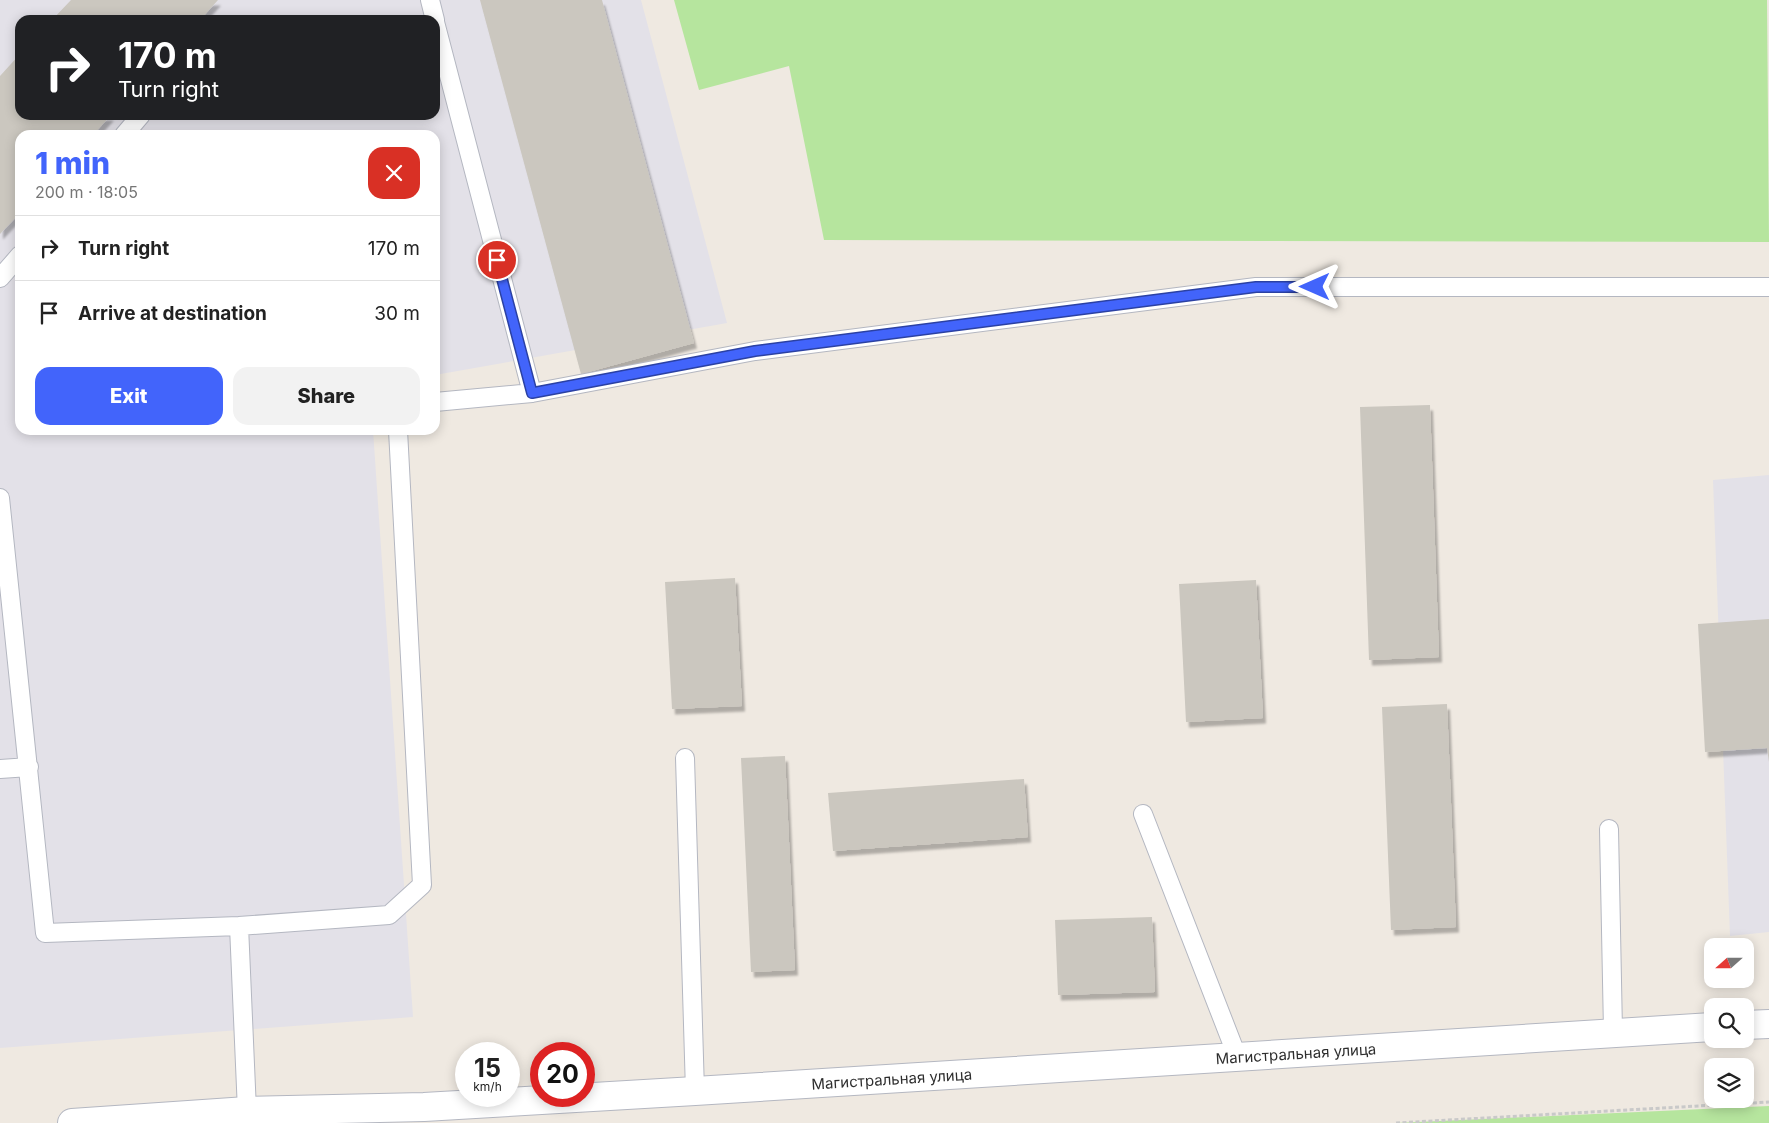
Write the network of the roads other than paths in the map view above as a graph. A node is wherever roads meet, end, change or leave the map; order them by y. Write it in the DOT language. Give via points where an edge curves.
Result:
graph roads {
  1 [pos="430,0"];
  2 [pos="434,15"];
  3 [pos="441,68"];
  4 [pos="137,120"];
  5 [pos="128,130"];
  6 [pos="15,261"];
  7 [pos="0,278"];
  8 [pos="1769,286"];
  9 [pos="532,393"];
  10 [pos="440,402"];
  11 [pos="398,435"];
  12 [pos="0,498"];
  13 [pos="685,758"];
  14 [pos="29,767"];
  15 [pos="0,769"];
  16 [pos="1143,814"];
  17 [pos="1609,829"];
  18 [pos="240,926"];
  19 [pos="1769,1024"];
  20 [pos="1754,1025"];
  21 [pos="1704,1027"];
  22 [pos="1613,1031"];
  23 [pos="1237,1056"];
  24 [pos="695,1091"];
  25 [pos="247,1111"];
  26 [pos="72,1123"];
  1 -- 2 [label="lane"];
  3 -- 9 [label="lane"];
  4 -- 5 [label="lane"];
  6 -- 7 [label="lane"];
  8 -- 9 [label="lane" via="1256,287 755,351"];
  9 -- 10 [label="lane"];
  11 -- 18 [label="lane" via="422,885 389,915"];
  12 -- 14 [label="lane"];
  13 -- 24 [label="lane"];
  14 -- 15 [label="lane"];
  14 -- 18 [label="lane" via="45,932"];
  16 -- 23 [label="lane"];
  17 -- 22 [label="lane"];
  18 -- 25 [label="lane"];
  19 -- 20 [label="street"];
  21 -- 22 [label="street, Магистральная улица"];
  22 -- 23 [label="street, Магистральная улица"];
  23 -- 24 [label="street, Магистральная улица"];
  24 -- 25 [label="street, Магистральная улица" via="424,1107"];
  25 -- 26 [label="street, Магистральная улица"];
}
